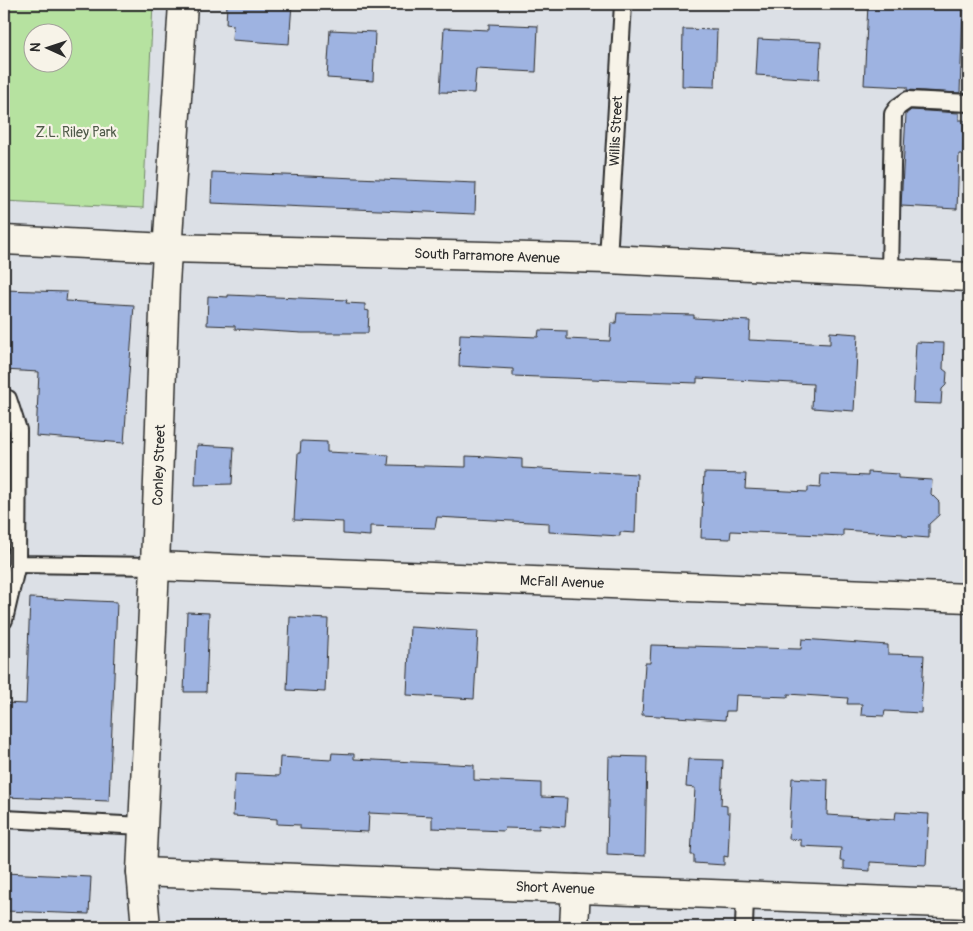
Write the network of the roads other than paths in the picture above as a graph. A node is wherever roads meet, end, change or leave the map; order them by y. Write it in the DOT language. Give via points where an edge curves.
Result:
graph roads {
  1 [pos="183,4"];
  2 [pos="623,4"];
  3 [pos="969,102"];
  4 [pos="4,240"];
  5 [pos="168,248"];
  6 [pos="608,259"];
  7 [pos="890,273"];
  8 [pos="969,277"];
  9 [pos="4,399"];
  10 [pos="17,564"];
  11 [pos="155,566"];
  12 [pos="969,598"];
  13 [pos="4,620"];
  14 [pos="4,819"];
  15 [pos="144,826"];
  16 [pos="141,872"];
  17 [pos="576,889"];
  18 [pos="745,895"];
  19 [pos="969,904"];
  20 [pos="146,927"];
  21 [pos="574,927"];
  22 [pos="744,927"];
  1 -- 5 [label="street, Conley Street"];
  2 -- 6 [label="lane, Willis Street"];
  3 -- 7 [label="lane" via="908,100 893,114"];
  4 -- 5 [label="street, South Parramore Avenue"];
  5 -- 6 [label="street, South Parramore Avenue"];
  5 -- 11 [label="street, Conley Street"];
  6 -- 7 [label="street, South Parramore Avenue"];
  7 -- 8 [label="street, South Parramore Avenue"];
  9 -- 10 [label="lane" via="8,399 18,430"];
  10 -- 11 [label="lane"];
  10 -- 13 [label="lane"];
  11 -- 12 [label="street, McFall Avenue"];
  11 -- 15 [label="street, Conley Street"];
  14 -- 15 [label="lane"];
  15 -- 16 [label="street, Conley Street"];
  16 -- 17 [label="street, Short Avenue"];
  16 -- 20 [label="street, Conley Street"];
  17 -- 18 [label="street, Short Avenue"];
  17 -- 21 [label="street"];
  18 -- 19 [label="street, Short Avenue"];
  18 -- 22 [label="lane"];
}
